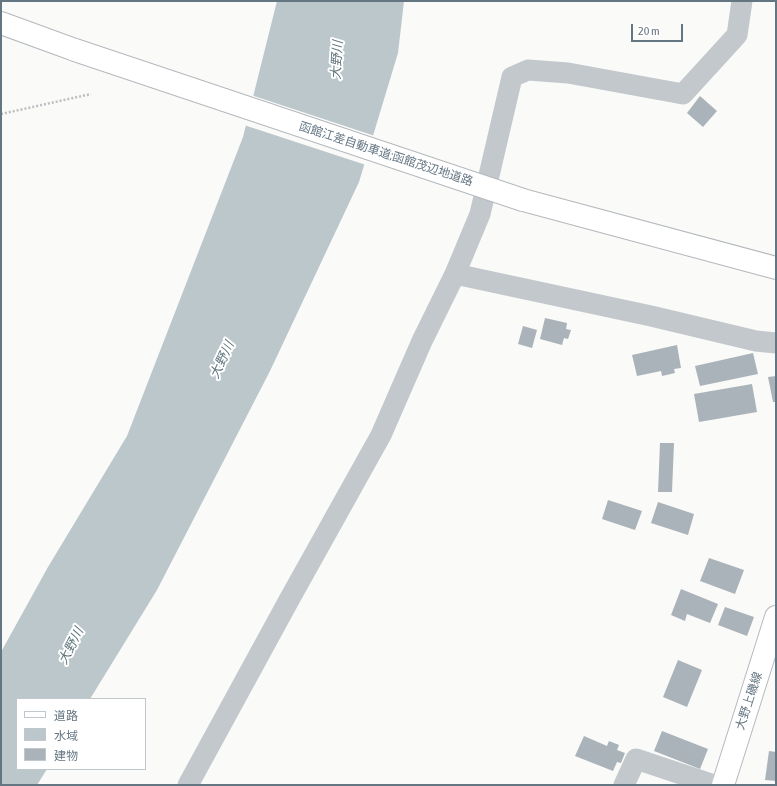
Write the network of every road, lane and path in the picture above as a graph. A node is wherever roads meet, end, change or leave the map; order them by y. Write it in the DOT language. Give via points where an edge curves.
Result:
graph roads {
  1 [pos="742,1"];
  2 [pos="1,23"];
  3 [pos="91,94"];
  4 [pos="1,114"];
  5 [pos="776,268"];
  6 [pos="455,274"];
  7 [pos="776,343"];
  8 [pos="776,617"];
  9 [pos="188,785"];
  10 [pos="624,785"];
  11 [pos="714,785"];
  12 [pos="722,785"];
  1 -- 6 [label="lane" via="737,35 683,94 568,73 528,70 512,77 480,214"];
  2 -- 5 [label="main road, 函館江差自動車道;函館茂辺地道路, bridge" via="523,200"];
  3 -- 4 [label="path"];
  6 -- 7 [label="lane" via="756,341"];
  6 -- 9 [label="lane" via="422,340 381,435"];
  8 -- 12 [label="main road, 大野上磯線"];
  10 -- 11 [label="lane" via="636,759"];
}
